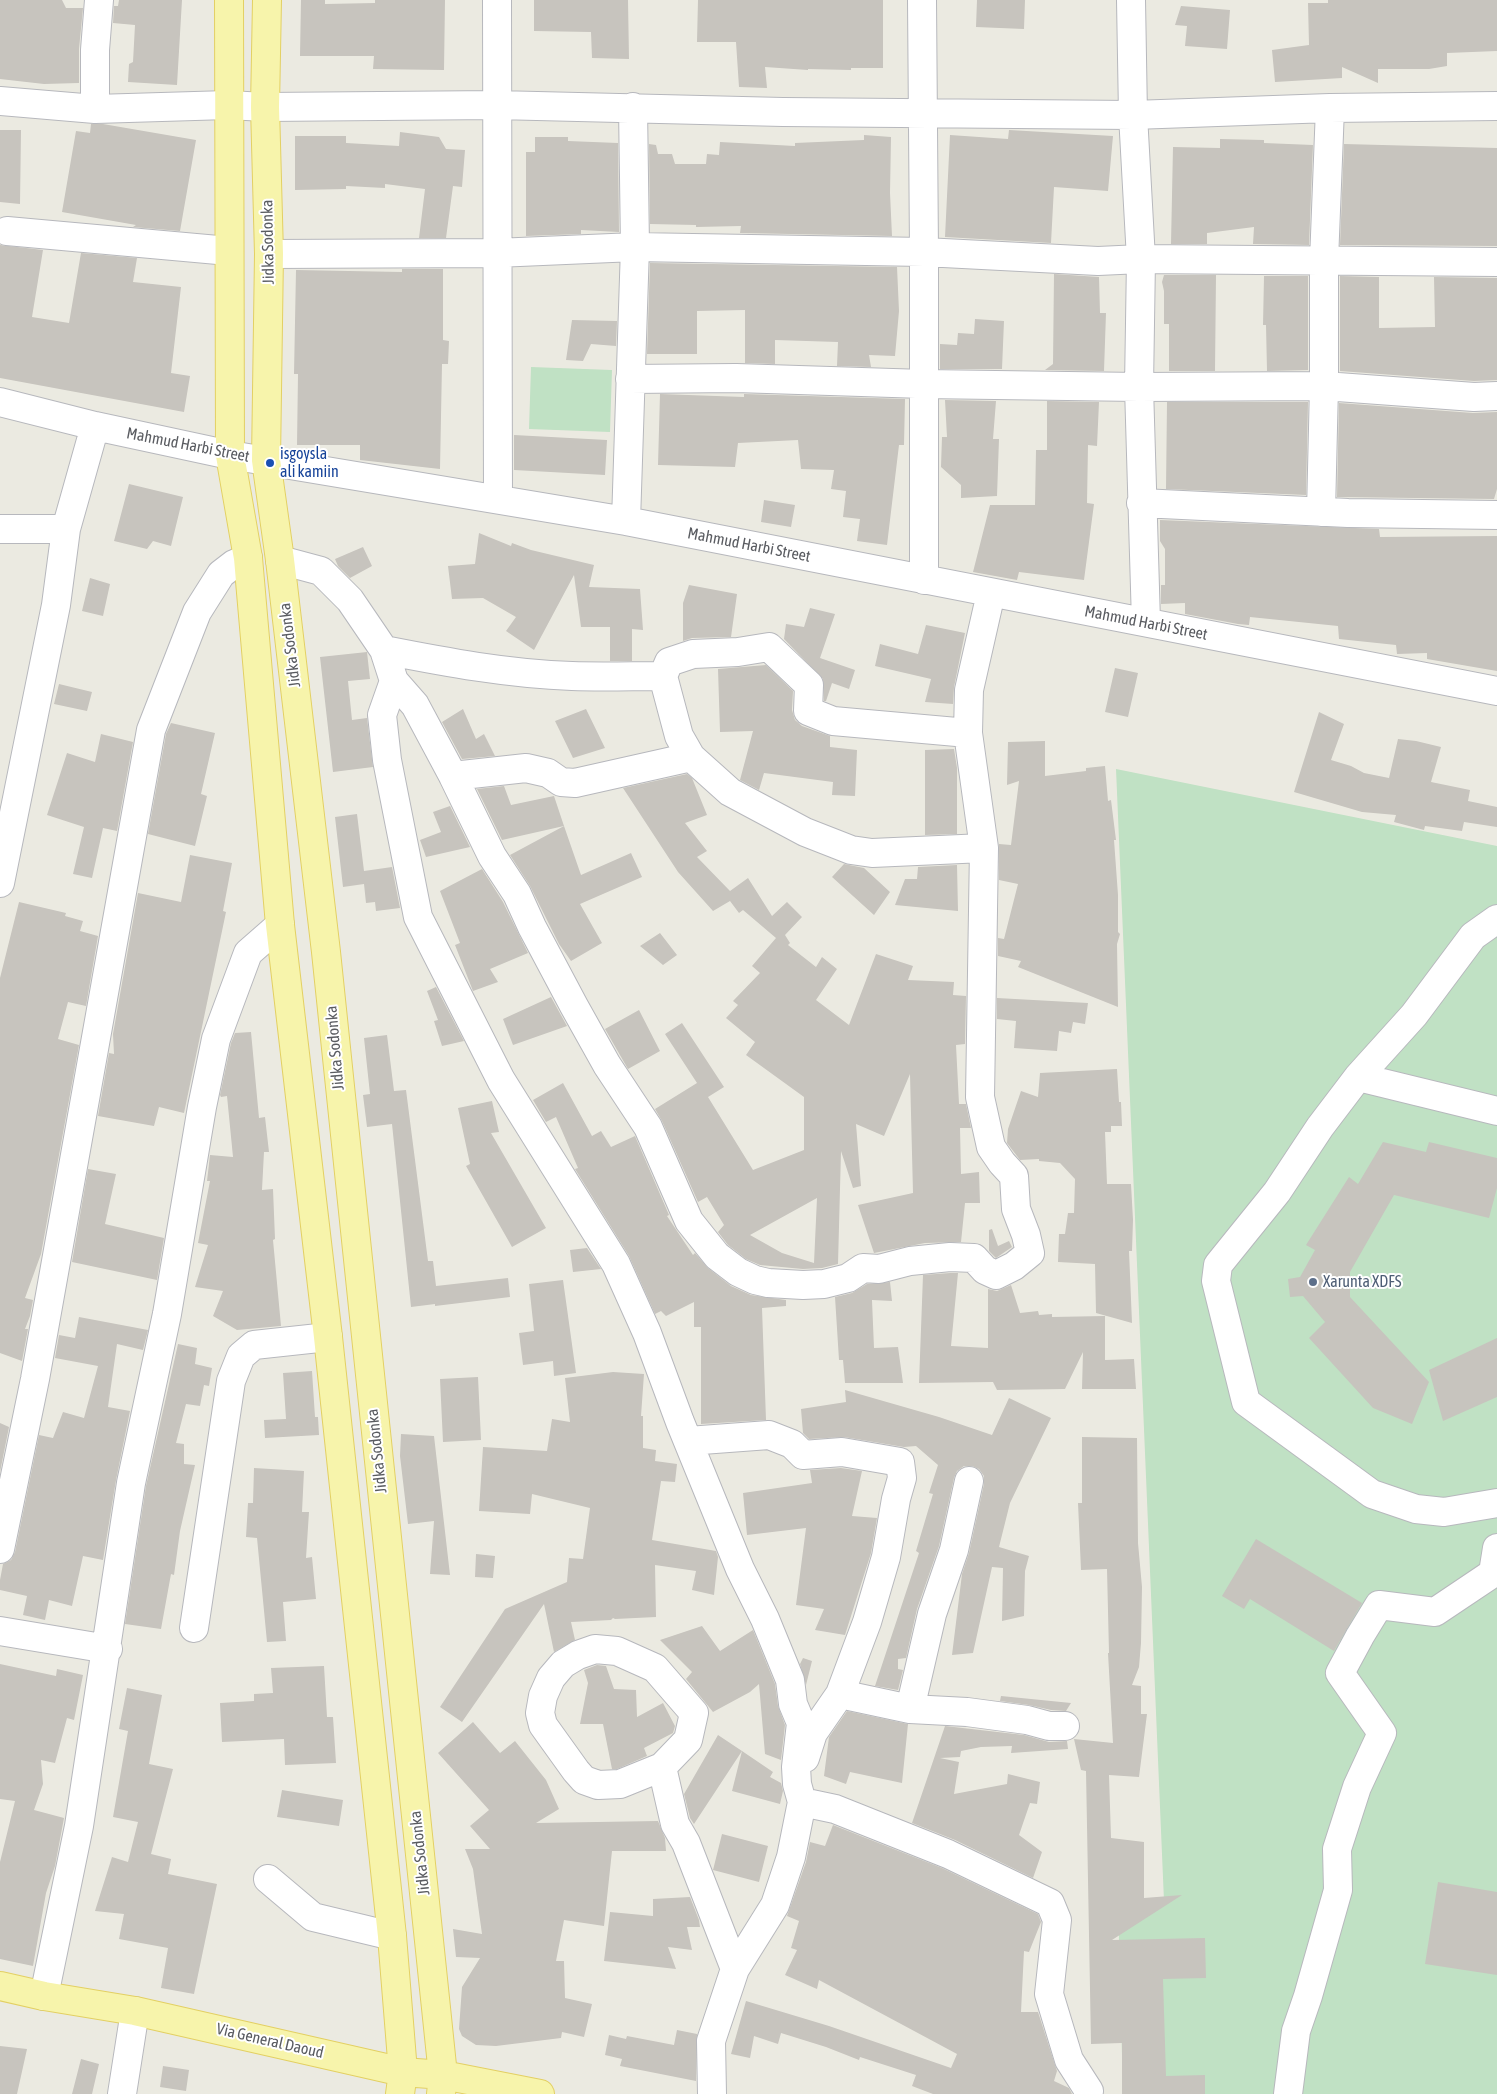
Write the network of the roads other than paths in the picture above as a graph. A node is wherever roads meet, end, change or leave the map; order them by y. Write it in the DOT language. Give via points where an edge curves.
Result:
graph roads {
  1 [pos="99,0"];
  2 [pos="229,0"];
  3 [pos="267,0"];
  4 [pos="497,0"];
  5 [pos="922,0"];
  6 [pos="1131,0"];
  7 [pos="0,102"];
  8 [pos="228,105"];
  9 [pos="496,105"];
  10 [pos="1497,106"];
  11 [pos="265,107"];
  12 [pos="633,107"];
  13 [pos="1330,108"];
  14 [pos="95,109"];
  15 [pos="922,113"];
  16 [pos="1134,115"];
  17 [pos="7,231"];
  18 [pos="635,247"];
  19 [pos="229,251"];
  20 [pos="924,252"];
  21 [pos="496,253"];
  22 [pos="269,254"];
  23 [pos="1141,259"];
  24 [pos="1324,261"];
  25 [pos="1497,262"];
  26 [pos="630,379"];
  27 [pos="924,384"];
  28 [pos="1324,386"];
  29 [pos="1139,387"];
  30 [pos="1497,396"];
  31 [pos="0,402"];
  32 [pos="95,426"];
  33 [pos="230,455"];
  34 [pos="266,460"];
  35 [pos="498,499"];
  36 [pos="1141,503"];
  37 [pos="1321,512"];
  38 [pos="1497,516"];
  39 [pos="626,521"];
  40 [pos="0,529"];
  41 [pos="66,529"];
  42 [pos="248,558"];
  43 [pos="280,560"];
  44 [pos="924,580"];
  45 [pos="991,593"];
  46 [pos="1146,622"];
  47 [pos="384,650"];
  48 [pos="663,676"];
  49 [pos="394,681"];
  50 [pos="1497,691"];
  51 [pos="968,733"];
  52 [pos="691,757"];
  53 [pos="453,776"];
  54 [pos="984,848"];
  55 [pos="0,883"];
  56 [pos="1497,919"];
  57 [pos="280,925"];
  58 [pos="1358,1077"];
  59 [pos="339,1092"];
  60 [pos="301,1097"];
  61 [pos="1497,1112"];
  62 [pos="328,1336"];
  63 [pos="688,1441"];
  64 [pos="970,1481"];
  65 [pos="1497,1504"];
  66 [pos="1497,1548"];
  67 [pos="0,1549"];
  68 [pos="194,1628"];
  69 [pos="0,1631"];
  70 [pos="108,1648"];
  71 [pos="840,1694"];
  72 [pos="910,1709"];
  73 [pos="1065,1726"];
  74 [pos="662,1767"];
  75 [pos="800,1793"];
  76 [pos="268,1878"];
  77 [pos="392,1936"];
  78 [pos="735,1969"];
  79 [pos="0,1986"];
  80 [pos="44,1996"];
  81 [pos="135,2011"];
  82 [pos="402,2083"];
  83 [pos="442,2085"];
  84 [pos="122,2094"];
  85 [pos="540,2094"];
  86 [pos="712,2094"];
  87 [pos="1088,2094"];
  88 [pos="1288,2094"];
  1 -- 14 [label="street"];
  2 -- 8 [label="main road, Jidka Sodonka"];
  3 -- 11 [label="main road, Jidka Sodonka"];
  4 -- 9 [label="street"];
  5 -- 15 [label="street"];
  6 -- 16 [label="street"];
  7 -- 14 [label="street"];
  8 -- 11 [label="street"];
  8 -- 14 [label="street"];
  8 -- 19 [label="main road, Jidka Sodonka"];
  9 -- 11 [label="street"];
  9 -- 12 [label="street"];
  9 -- 21 [label="street"];
  10 -- 13 [label="street"];
  11 -- 22 [label="main road, Jidka Sodonka"];
  12 -- 15 [label="street"];
  12 -- 18 [label="street"];
  13 -- 16 [label="street"];
  13 -- 24 [label="street"];
  15 -- 16 [label="street"];
  15 -- 20 [label="street"];
  16 -- 23 [label="street"];
  17 -- 19 [label="street"];
  18 -- 20 [label="street"];
  18 -- 21 [label="street"];
  18 -- 26 [label="street"];
  19 -- 33 [label="main road, Jidka Sodonka"];
  20 -- 23 [label="street" via="1098,261"];
  20 -- 27 [label="street"];
  21 -- 22 [label="street"];
  21 -- 35 [label="street"];
  22 -- 34 [label="main road, Jidka Sodonka"];
  23 -- 24 [label="street"];
  23 -- 29 [label="street"];
  24 -- 25 [label="street"];
  24 -- 28 [label="street"];
  26 -- 27 [label="street" via="736,378"];
  26 -- 39 [label="street"];
  27 -- 29 [label="street"];
  27 -- 44 [label="street"];
  28 -- 29 [label="street"];
  28 -- 30 [label="street"];
  28 -- 37 [label="street"];
  29 -- 36 [label="street"];
  31 -- 32 [label="street, Mahmud Harbi Street"];
  32 -- 33 [label="street, Mahmud Harbi Street"];
  32 -- 41 [label="street"];
  33 -- 34 [label="street, Mahmud Harbi Street"];
  33 -- 42 [label="main road, Jidka Sodonka"];
  34 -- 35 [label="street, Mahmud Harbi Street"];
  34 -- 43 [label="main road, Jidka Sodonka"];
  35 -- 39 [label="street, Mahmud Harbi Street"];
  36 -- 37 [label="street"];
  36 -- 46 [label="street"];
  37 -- 38 [label="street"];
  39 -- 44 [label="street, Mahmud Harbi Street"];
  40 -- 41 [label="street"];
  41 -- 55 [label="street" via="56,605"];
  42 -- 57 [label="main road, Jidka Sodonka"];
  42 -- 67 [label="street" via="221,574 197,612 151,730 35,1379"];
  43 -- 47 [label="street" via="321,571 350,600"];
  43 -- 59 [label="main road, Jidka Sodonka" via="326,952"];
  44 -- 45 [label="street, Mahmud Harbi Street"];
  45 -- 46 [label="street, Mahmud Harbi Street"];
  45 -- 51 [label="street" via="969,690"];
  46 -- 50 [label="street, Mahmud Harbi Street"];
  47 -- 48 [label="street" via="515,671 571,676"];
  47 -- 49 [label="street"];
  48 -- 51 [label="street" via="669,662 693,654 769,647 809,685 808,711 833,721"];
  48 -- 52 [label="street" via="679,736"];
  49 -- 53 [label="street" via="415,705"];
  49 -- 63 [label="street" via="382,715 387,760 418,917 501,1080 616,1264 647,1333"];
  51 -- 54 [label="street"];
  52 -- 53 [label="street" via="574,783 561,782 548,773 526,768"];
  52 -- 54 [label="street" via="730,792 805,832 852,850 872,853"];
  53 -- 54 [label="street" via="492,856 517,894 574,1006 648,1127 689,1221 724,1262 755,1280 768,1283 824,1284 848,1278 863,1268 879,1269 910,1261 950,1257 974,1258 985,1270 996,1275 1030,1253 1016,1209 1014,1176 991,1147 980,1097"];
  56 -- 58 [label="street" via="1473,936 1414,1015"];
  57 -- 60 [label="main road, Jidka Sodonka"];
  57 -- 70 [label="street" via="248,954 216,1039 132,1483"];
  58 -- 61 [label="street"];
  58 -- 65 [label="street" via="1277,1192 1218,1265 1219,1297 1246,1402 1372,1494 1416,1509 1444,1512"];
  59 -- 60 [label="main road"];
  59 -- 83 [label="main road, Jidka Sodonka"];
  60 -- 62 [label="main road, Jidka Sodonka"];
  62 -- 68 [label="street" via="254,1345 241,1356 231,1381"];
  62 -- 77 [label="main road, Jidka Sodonka"];
  63 -- 71 [label="street" via="770,1435 792,1444 803,1455 842,1452 900,1462 902,1478 886,1558"];
  63 -- 75 [label="street" via="790,1680 793,1704 801,1723 796,1767"];
  64 -- 72 [label="street" via="954,1550 932,1614"];
  66 -- 88 [label="street" via="1493,1573 1435,1612 1379,1605 1340,1673 1382,1733 1357,1787 1337,1849 1338,1890 1296,2031"];
  69 -- 70 [label="street"];
  70 -- 80 [label="street" via="79,1826"];
  71 -- 72 [label="street"];
  71 -- 75 [label="street" via="813,1733"];
  72 -- 73 [label="street" via="967,1712"];
  74 -- 74 [label="street" via="688,1740 694,1714 655,1668 617,1651 595,1649 563,1664 551,1678 540,1714 543,1725 584,1780 598,1785 620,1784"];
  74 -- 78 [label="street" via="675,1824 686,1842"];
  75 -- 78 [label="street" via="791,1857 775,1905"];
  75 -- 87 [label="street" via="948,1854 1050,1903 1057,1920 1049,1994 1068,2060"];
  76 -- 77 [label="street" via="313,1917"];
  77 -- 82 [label="main road, Jidka Sodonka"];
  78 -- 86 [label="street" via="711,2041"];
  79 -- 80 [label="main road, Via General Daoud"];
  80 -- 81 [label="main road, Via General Daoud"];
  81 -- 82 [label="main road, Via General Daoud"];
  81 -- 84 [label="street"];
  82 -- 83 [label="main road, Via General Daoud"];
  83 -- 85 [label="main road, Via General Daoud"];
}
